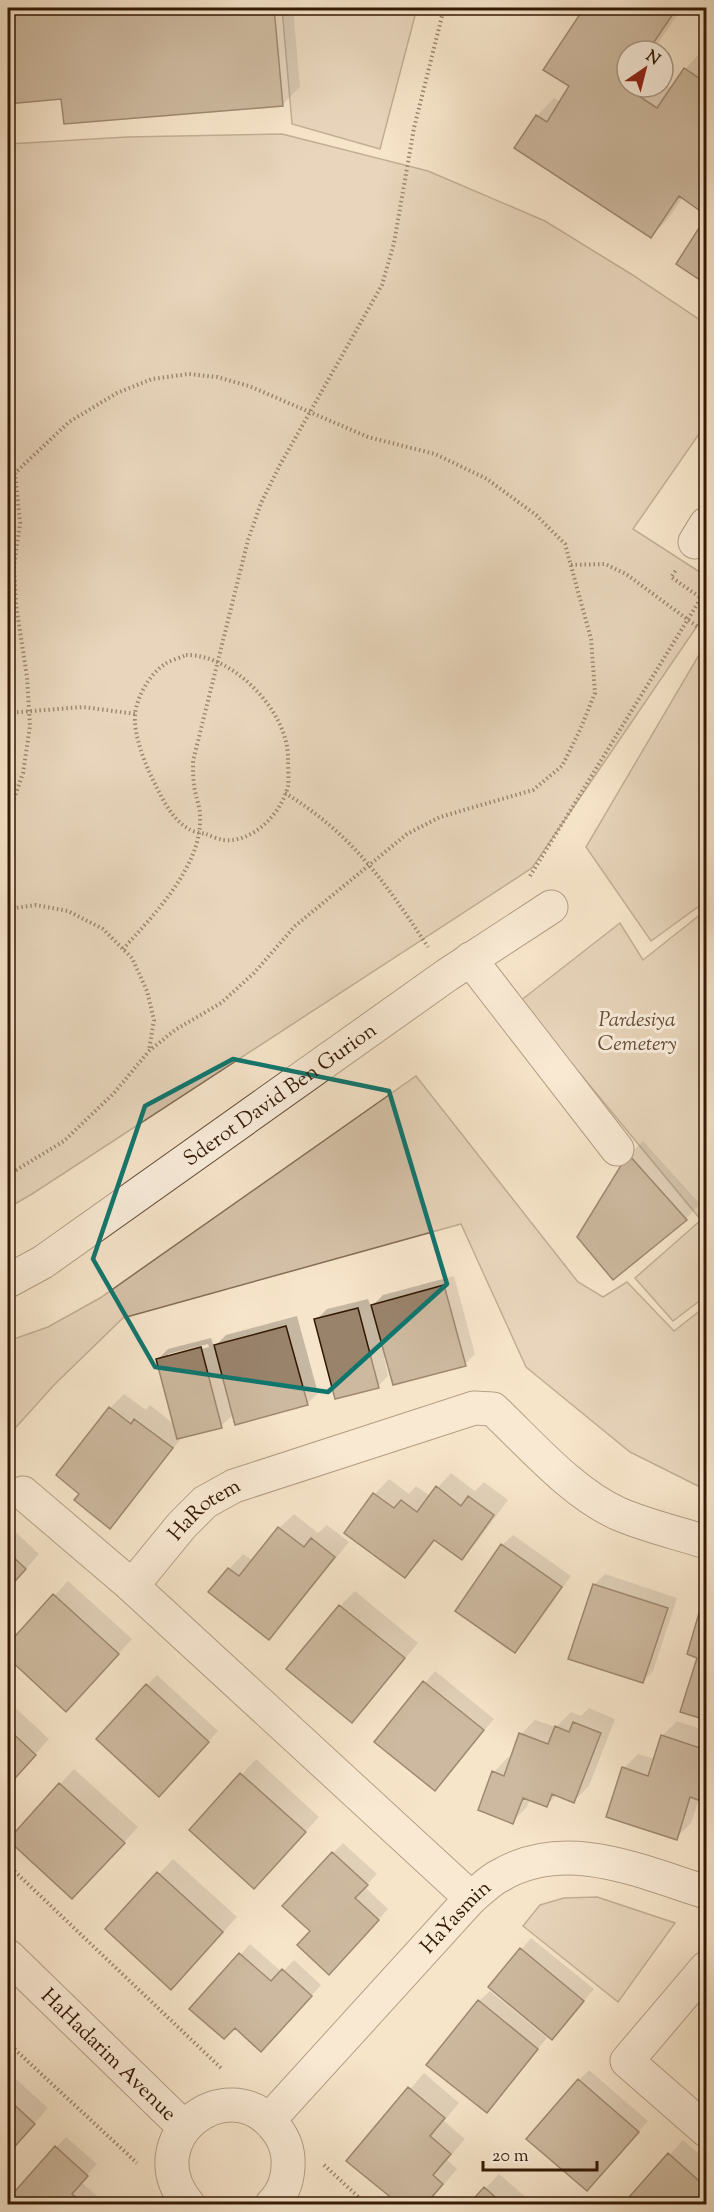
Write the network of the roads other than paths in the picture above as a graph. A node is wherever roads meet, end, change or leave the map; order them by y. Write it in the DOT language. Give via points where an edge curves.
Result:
graph roads {
  1 [pos="551,907"];
  2 [pos="458,967"];
  3 [pos="617,1149"];
  4 [pos="8,1281"];
  5 [pos="23,1493"];
  6 [pos="706,1542"];
  7 [pos="132,1586"];
  8 [pos="706,1892"];
  9 [pos="471,1898"];
  10 [pos="8,1956"];
  11 [pos="706,1968"];
  12 [pos="269,2120"];
  13 [pos="184,2127"];
  14 [pos="706,2130"];
  15 [pos="187,2204"];
  16 [pos="272,2205"];
  1 -- 2 [label="street, Sderot David Ben Gurion"];
  2 -- 3 [label="street"];
  2 -- 4 [label="street, Sderot David Ben Gurion" via="43,1262"];
  5 -- 7 [label="street"];
  6 -- 7 [label="street, HaRotem" via="620,1514 593,1500 493,1409 474,1408 234,1486 205,1502"];
  7 -- 9 [label="street"];
  8 -- 9 [label="street, HaYasmin" via="606,1862 574,1857 536,1861 509,1871"];
  9 -- 12 [label="street, HaYasmin"];
  10 -- 13 [label="street, HaHadarim Avenue"];
  11 -- 14 [label="street" via="627,2061"];
  12 -- 13 [label="street" via="254,2110 235,2105 215,2107"];
  12 -- 16 [label="street" via="281,2133 288,2150 289,2168 285,2185"];
  13 -- 15 [label="street" via="171,2159 178,2192"];
}
